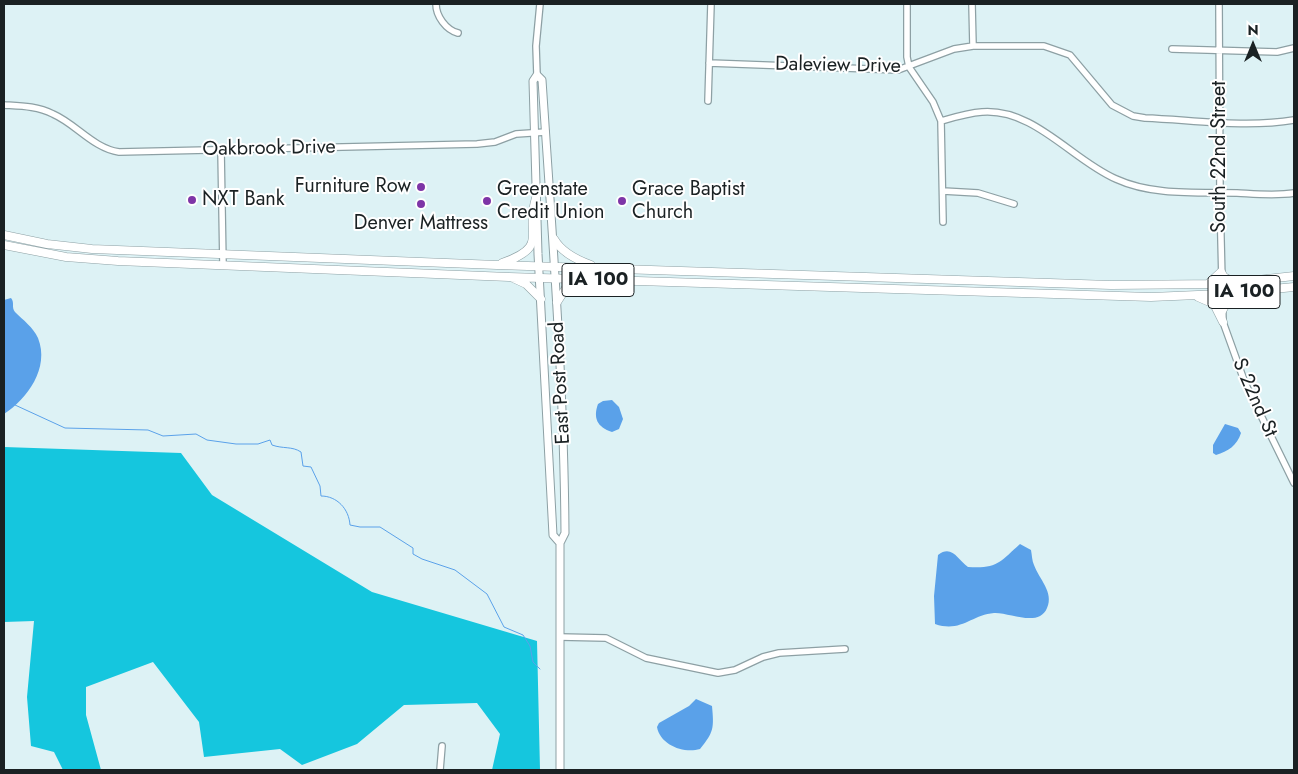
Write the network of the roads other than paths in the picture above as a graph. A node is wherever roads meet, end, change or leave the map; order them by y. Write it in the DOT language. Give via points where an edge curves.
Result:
graph roads {
  1 [pos="436,4"];
  2 [pos="540,4"];
  3 [pos="711,4"];
  4 [pos="907,4"];
  5 [pos="972,4"];
  6 [pos="1220,4"];
  7 [pos="458,33"];
  8 [pos="973,46"];
  9 [pos="1294,48"];
  10 [pos="1172,49"];
  11 [pos="1220,50"];
  12 [pos="709,63"];
  13 [pos="909,67"];
  14 [pos="537,75"];
  15 [pos="708,101"];
  16 [pos="4,105"];
  17 [pos="1294,120"];
  18 [pos="941,121"];
  19 [pos="1220,121"];
  20 [pos="534,132"];
  21 [pos="546,132"];
  22 [pos="221,150"];
  23 [pos="943,191"];
  24 [pos="1220,193"];
  25 [pos="1294,194"];
  26 [pos="536,198"];
  27 [pos="1014,204"];
  28 [pos="943,222"];
  29 [pos="4,235"];
  30 [pos="554,239"];
  31 [pos="4,245"];
  32 [pos="223,254"];
  33 [pos="223,264"];
  34 [pos="497,265"];
  35 [pos="539,266"];
  36 [pos="555,266"];
  37 [pos="598,268"];
  38 [pos="1221,272"];
  39 [pos="1294,276"];
  40 [pos="509,277"];
  41 [pos="540,278"];
  42 [pos="556,278"];
  43 [pos="581,279"];
  44 [pos="1235,283"];
  45 [pos="1221,284"];
  46 [pos="1207,285"];
  47 [pos="1294,287"];
  48 [pos="1238,293"];
  49 [pos="1221,294"];
  50 [pos="1194,296"];
  51 [pos="541,299"];
  52 [pos="557,302"];
  53 [pos="1222,311"];
  54 [pos="1223,322"];
  55 [pos="1294,483"];
  56 [pos="560,543"];
  57 [pos="560,637"];
  58 [pos="845,649"];
  59 [pos="442,746"];
  60 [pos="440,770"];
  61 [pos="560,770"];
  1 -- 7 [label="street" via="438,16"];
  2 -- 14 [label="street, East Post Road"];
  3 -- 12 [label="street"];
  4 -- 13 [label="street"];
  5 -- 8 [label="street"];
  6 -- 11 [label="street, South 22nd Street"];
  8 -- 13 [label="street, Daleview Drive" via="935,54"];
  8 -- 19 [label="street, Daleview Drive" via="1053,48 1077,61 1105,99 1122,111 1145,118"];
  9 -- 11 [label="street" via="1276,52"];
  10 -- 11 [label="street"];
  11 -- 19 [label="street, South 22nd Street"];
  12 -- 13 [label="street, Daleview Drive" via="898,70"];
  12 -- 15 [label="street"];
  13 -- 18 [label="street" via="933,102"];
  14 -- 20 [label="main road, East Post Road" via="533,80"];
  14 -- 21 [label="main road, East Post Road" via="542,80"];
  16 -- 22 [label="street, Oakbrook Drive" via="54,114 111,151"];
  17 -- 19 [label="street, Daleview Drive" via="1272,123"];
  18 -- 23 [label="street"];
  18 -- 24 [label="street" via="998,112 1030,123 1117,180 1153,190"];
  19 -- 24 [label="street, South 22nd Street"];
  20 -- 21 [label="street, Oakbrook Drive"];
  20 -- 22 [label="street, Oakbrook Drive" via="477,144"];
  20 -- 26 [label="main road, East Post Road"];
  21 -- 30 [label="main road, East Post Road"];
  22 -- 32 [label="street"];
  23 -- 27 [label="street" via="978,193"];
  23 -- 28 [label="street"];
  24 -- 25 [label="street"];
  24 -- 38 [label="street, South 22nd Street"];
  26 -- 34 [label="highway" via="531,246 526,254"];
  26 -- 35 [label="main road, East Post Road"];
  29 -- 32 [label="highway, IA 100" via="67,247"];
  30 -- 36 [label="main road, East Post Road"];
  30 -- 37 [label="highway" via="558,247"];
  31 -- 33 [label="highway, IA 100" via="90,260"];
  32 -- 33 [label="street"];
  32 -- 34 [label="highway, IA 100"];
  33 -- 40 [label="highway, IA 100"];
  34 -- 35 [label="highway, IA 100"];
  35 -- 36 [label="highway, IA 100"];
  35 -- 41 [label="main road, East Post Road"];
  36 -- 37 [label="highway, IA 100"];
  36 -- 42 [label="main road, East Post Road"];
  37 -- 46 [label="highway, IA 100" via="1111,285"];
  38 -- 44 [label="highway"];
  38 -- 45 [label="street, South 22nd Street"];
  38 -- 46 [label="highway"];
  39 -- 44 [label="highway, IA 100"];
  40 -- 41 [label="highway, IA 100"];
  40 -- 51 [label="highway" via="526,284"];
  41 -- 42 [label="highway, IA 100"];
  41 -- 51 [label="main road, East Post Road"];
  42 -- 43 [label="highway, IA 100"];
  42 -- 52 [label="main road, East Post Road"];
  43 -- 50 [label="highway, IA 100" via="1102,296"];
  43 -- 52 [label="highway" via="571,282"];
  44 -- 45 [label="highway, IA 100"];
  45 -- 46 [label="highway, IA 100"];
  45 -- 49 [label="street, South 22nd Street"];
  47 -- 48 [label="highway, IA 100"];
  48 -- 49 [label="highway, IA 100"];
  48 -- 53 [label="highway"];
  49 -- 50 [label="highway, IA 100"];
  49 -- 53 [label="street, South 22nd Street"];
  50 -- 54 [label="highway" via="1214,304"];
  51 -- 56 [label="main road, East Post Road" via="554,535"];
  52 -- 56 [label="main road, East Post Road" via="565,468 565,533"];
  53 -- 54 [label="street, S 22nd St"];
  54 -- 55 [label="street, S 22nd St" via="1245,383"];
  56 -- 57 [label="main road, East Post Road"];
  57 -- 58 [label="street" via="606,638 646,658 718,673 735,670 779,652"];
  57 -- 61 [label="main road, East Post Road"];
  59 -- 60 [label="street"];
}
